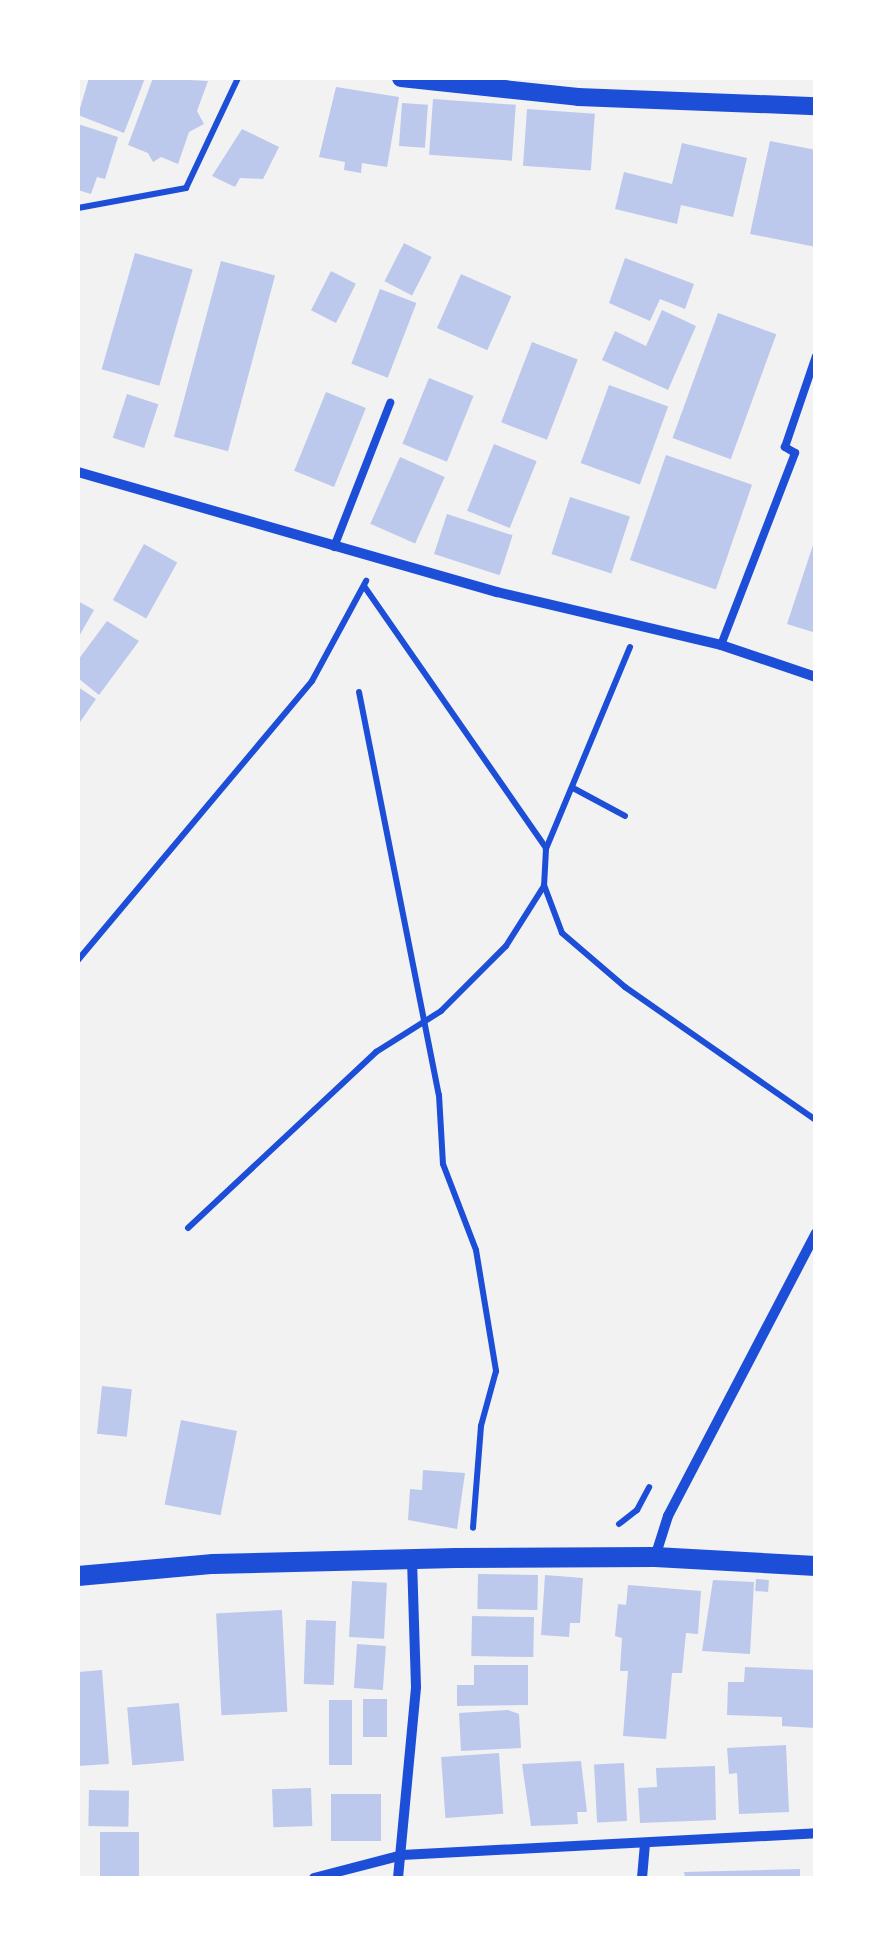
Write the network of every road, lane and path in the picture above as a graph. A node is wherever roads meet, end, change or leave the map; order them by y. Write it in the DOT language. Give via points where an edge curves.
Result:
graph roads {
  1 [pos="238,78"];
  2 [pos="401,78"];
  3 [pos="816,106"];
  4 [pos="78,208"];
  5 [pos="816,356"];
  6 [pos="390,403"];
  7 [pos="78,472"];
  8 [pos="334,547"];
  9 [pos="635,627"];
  10 [pos="721,645"];
  11 [pos="816,677"];
  12 [pos="360,692"];
  13 [pos="573,788"];
  14 [pos="624,816"];
  15 [pos="546,849"];
  16 [pos="544,886"];
  17 [pos="78,960"];
  18 [pos="424,1021"];
  19 [pos="816,1120"];
  20 [pos="188,1228"];
  21 [pos="816,1234"];
  22 [pos="649,1487"];
  23 [pos="474,1524"];
  24 [pos="491,1525"];
  25 [pos="610,1528"];
  26 [pos="458,1539"];
  27 [pos="655,1557"];
  28 [pos="412,1559"];
  29 [pos="816,1566"];
  30 [pos="78,1576"];
  31 [pos="816,1833"];
  32 [pos="645,1844"];
  33 [pos="402,1855"];
  34 [pos="314,1878"];
  35 [pos="398,1878"];
  36 [pos="642,1878"];
  1 -- 4 [label="path" via="186,188"];
  2 -- 3 [label="street" via="578,97"];
  5 -- 10 [label="lane" via="785,447 795,454"];
  6 -- 8 [label="lane"];
  7 -- 8 [label="street"];
  8 -- 9 [label="street"];
  9 -- 10 [label="street"];
  9 -- 13 [label="path" via="620,682"];
  10 -- 11 [label="street"];
  12 -- 18 [label="path"];
  13 -- 14 [label="path"];
  13 -- 15 [label="path"];
  15 -- 16 [label="path"];
  15 -- 17 [label="path" via="364,586 312,680"];
  16 -- 18 [label="path" via="506,946"];
  16 -- 19 [label="path" via="562,934"];
  18 -- 20 [label="path" via="376,1052"];
  18 -- 23 [label="path" via="444,1125 443,1164 476,1250 496,1372 481,1426"];
  21 -- 27 [label="street" via="668,1516"];
  22 -- 25 [label="path" via="637,1510"];
  23 -- 24 [label="path"];
  23 -- 26 [label="path" via="472,1535"];
  27 -- 28 [label="main road"];
  27 -- 29 [label="main road"];
  28 -- 30 [label="main road"];
  28 -- 33 [label="street" via="416,1687"];
  31 -- 32 [label="street"];
  32 -- 33 [label="street"];
  32 -- 36 [label="street"];
  33 -- 34 [label="street"];
  33 -- 35 [label="street"];
}
